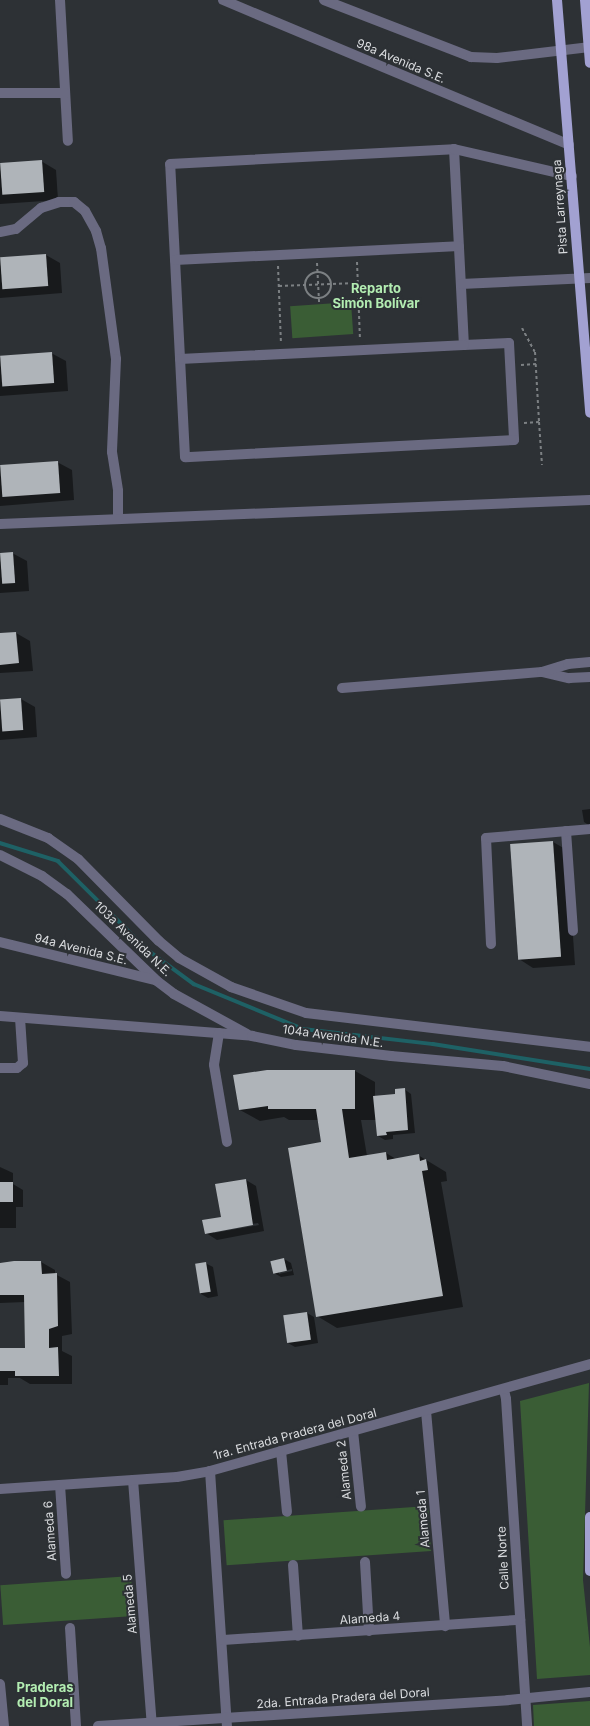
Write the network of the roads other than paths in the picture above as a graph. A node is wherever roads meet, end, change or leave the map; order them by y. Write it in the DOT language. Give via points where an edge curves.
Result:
graph roads {
  1 [pos="60,0"];
  2 [pos="223,0"];
  3 [pos="324,0"];
  4 [pos="557,0"];
  5 [pos="585,0"];
  6 [pos="589,47"];
  7 [pos="560,50"];
  8 [pos="590,63"];
  9 [pos="65,93"];
  10 [pos="0,94"];
  11 [pos="68,141"];
  12 [pos="570,145"];
  13 [pos="454,150"];
  14 [pos="572,176"];
  15 [pos="0,232"];
  16 [pos="459,246"];
  17 [pos="175,260"];
  18 [pos="578,278"];
  19 [pos="590,278"];
  20 [pos="460,284"];
  21 [pos="464,345"];
  22 [pos="180,359"];
  23 [pos="590,413"];
  24 [pos="590,500"];
  25 [pos="118,519"];
  26 [pos="0,524"];
  27 [pos="590,662"];
  28 [pos="542,672"];
  29 [pos="590,677"];
  30 [pos="342,688"];
  31 [pos="0,819"];
  32 [pos="590,829"];
  33 [pos="566,831"];
  34 [pos="0,855"];
  35 [pos="573,931"];
  36 [pos="0,942"];
  37 [pos="491,944"];
  38 [pos="157,981"];
  39 [pos="0,1016"];
  40 [pos="20,1018"];
  41 [pos="219,1033"];
  42 [pos="252,1036"];
  43 [pos="590,1047"];
  44 [pos="0,1068"];
  45 [pos="590,1084"];
  46 [pos="227,1142"];
  47 [pos="590,1364"];
  48 [pos="504,1390"];
  49 [pos="426,1411"];
  50 [pos="353,1431"];
  51 [pos="281,1451"];
  52 [pos="210,1470"];
  53 [pos="133,1480"];
  54 [pos="60,1486"];
  55 [pos="0,1489"];
  56 [pos="361,1507"];
  57 [pos="287,1512"];
  58 [pos="590,1517"];
  59 [pos="365,1562"];
  60 [pos="293,1565"];
  61 [pos="590,1571"];
  62 [pos="66,1574"];
  63 [pos="520,1620"];
  64 [pos="445,1626"];
  65 [pos="70,1628"];
  66 [pos="369,1631"];
  67 [pos="298,1636"];
  68 [pos="223,1640"];
  69 [pos="0,1684"];
  70 [pos="590,1692"];
  71 [pos="525,1698"];
  72 [pos="227,1722"];
  73 [pos="152,1725"];
  74 [pos="4,1726"];
  75 [pos="76,1726"];
  76 [pos="98,1726"];
  77 [pos="527,1726"];
  1 -- 9 [label="street"];
  2 -- 12 [label="street, 98a Avenida S.E."];
  3 -- 7 [label="street" via="471,57 491,59"];
  4 -- 7 [label="main road, Pista Larreynaga"];
  5 -- 6 [label="main road"];
  6 -- 7 [label="street"];
  6 -- 8 [label="main road"];
  7 -- 12 [label="main road, Pista Larreynaga"];
  9 -- 10 [label="street"];
  9 -- 11 [label="street"];
  12 -- 14 [label="main road, Pista Larreynaga"];
  13 -- 14 [label="street"];
  13 -- 16 [label="street"];
  13 -- 17 [label="street" via="170,164"];
  14 -- 18 [label="main road, Pista Larreynaga"];
  15 -- 25 [label="street" via="16,228 41,208 58,202 74,202 85,211 96,231 116,359 112,452 118,491"];
  16 -- 17 [label="street"];
  16 -- 20 [label="street"];
  17 -- 22 [label="street"];
  18 -- 19 [label="street"];
  18 -- 20 [label="street"];
  18 -- 23 [label="main road, Pista Larreynaga"];
  20 -- 21 [label="street"];
  21 -- 22 [label="street"];
  21 -- 22 [label="street" via="509,343 514,440 185,457"];
  24 -- 25 [label="street"];
  25 -- 26 [label="street"];
  27 -- 28 [label="street" via="568,664"];
  28 -- 29 [label="street" via="569,678"];
  28 -- 30 [label="street"];
  31 -- 43 [label="street" via="48,838 78,859 179,958 231,987 306,1013"];
  32 -- 33 [label="street"];
  33 -- 35 [label="street"];
  33 -- 37 [label="street" via="486,838"];
  34 -- 38 [label="street, 103a Avenida N.E." via="42,876 67,894"];
  36 -- 38 [label="street, 94a Avenida S.E."];
  38 -- 42 [label="street, 103a Avenida N.E." via="194,1006"];
  39 -- 40 [label="street, 104a Avenida N.E."];
  40 -- 41 [label="street, 104a Avenida N.E."];
  40 -- 44 [label="street" via="23,1063 17,1068"];
  41 -- 42 [label="street, 104a Avenida N.E."];
  41 -- 46 [label="street" via="214,1065"];
  42 -- 45 [label="street, 104a Avenida N.E." via="296,1045 383,1056 503,1066"];
  47 -- 48 [label="street, 1ra. Entrada Pradera del Doral"];
  48 -- 49 [label="street, 1ra. Entrada Pradera del Doral"];
  48 -- 63 [label="street, Calle Norte"];
  49 -- 50 [label="street, 1ra. Entrada Pradera del Doral"];
  49 -- 64 [label="street, Alameda 1"];
  50 -- 51 [label="street, 1ra. Entrada Pradera del Doral"];
  50 -- 56 [label="street, Alameda 2"];
  51 -- 52 [label="street, 1ra. Entrada Pradera del Doral"];
  51 -- 57 [label="street"];
  52 -- 53 [label="street, 1ra. Entrada Pradera del Doral" via="177,1477"];
  52 -- 68 [label="street"];
  53 -- 54 [label="street, 1ra. Entrada Pradera del Doral"];
  53 -- 73 [label="street, Alameda 5"];
  54 -- 55 [label="street, 1ra. Entrada Pradera del Doral"];
  54 -- 62 [label="street, Alameda 6"];
  58 -- 61 [label="main road"];
  59 -- 66 [label="street"];
  60 -- 67 [label="street"];
  63 -- 64 [label="street, Alameda 4"];
  63 -- 71 [label="street, Calle Norte"];
  64 -- 66 [label="street, Alameda 4"];
  65 -- 75 [label="street"];
  66 -- 67 [label="street, Alameda 4"];
  67 -- 68 [label="street, Alameda 4"];
  68 -- 72 [label="street"];
  69 -- 74 [label="street"];
  70 -- 71 [label="street, 2da. Entrada Pradera del Doral"];
  71 -- 72 [label="street, 2da. Entrada Pradera del Doral"];
  71 -- 77 [label="street, Calle Norte"];
  72 -- 73 [label="street, 2da. Entrada Pradera del Doral"];
  73 -- 76 [label="street, 2da. Entrada Pradera del Doral"];
}
